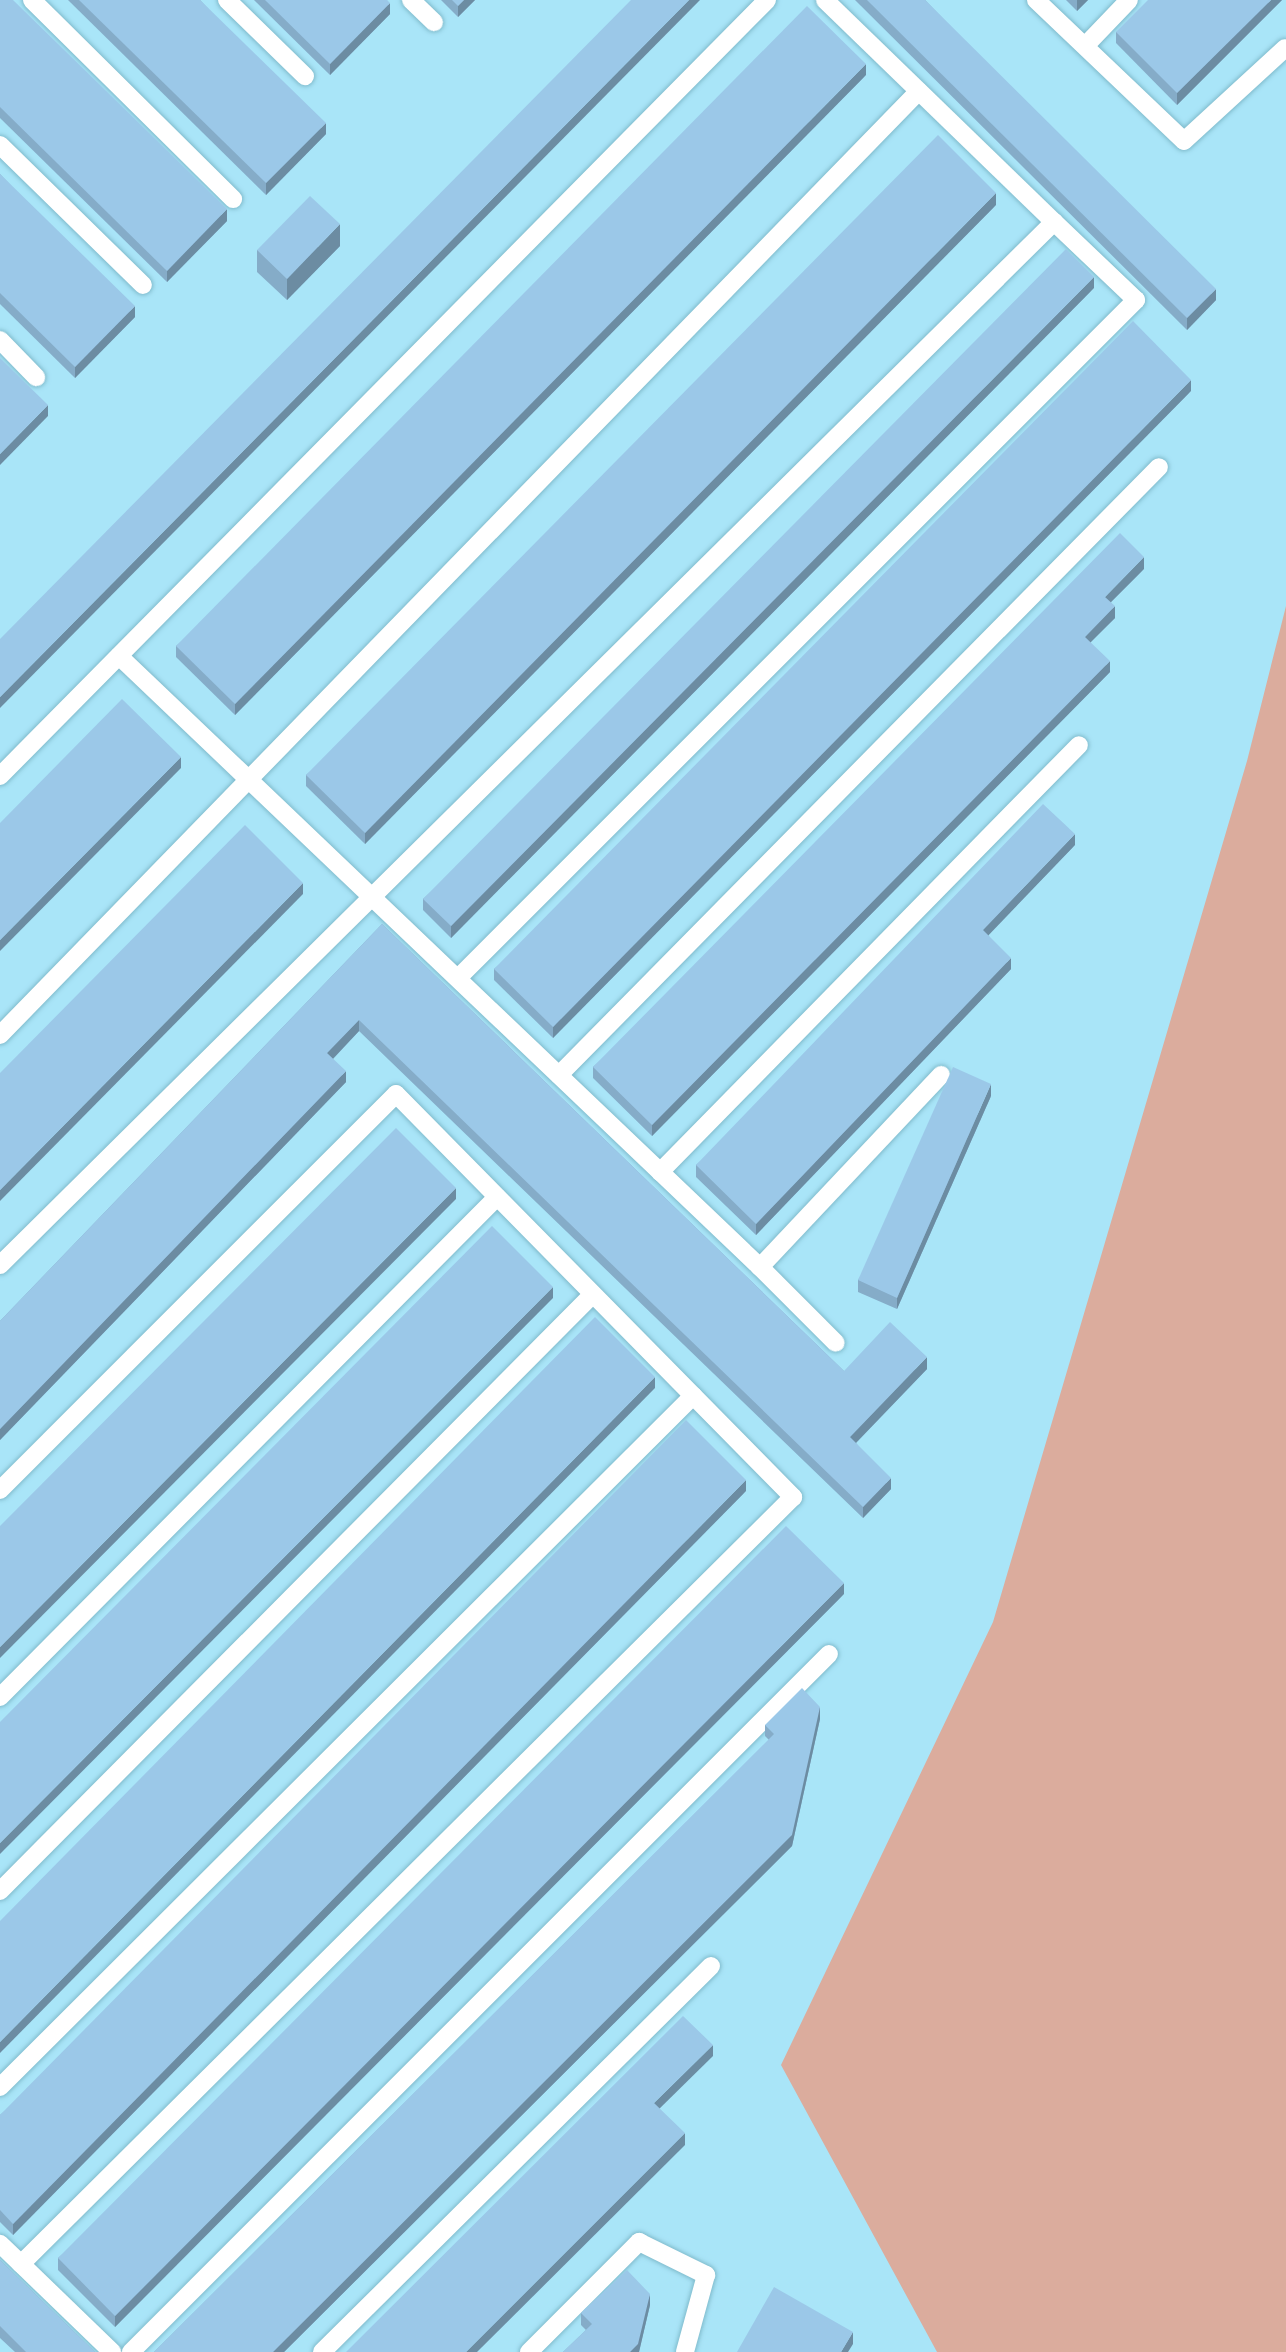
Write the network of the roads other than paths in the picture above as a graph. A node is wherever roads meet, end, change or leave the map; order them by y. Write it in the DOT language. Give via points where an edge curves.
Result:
graph roads {
  1 [pos="32,0"];
  2 [pos="227,0"];
  3 [pos="411,0"];
  4 [pos="767,0"];
  5 [pos="825,0"];
  6 [pos="1036,0"];
  7 [pos="1129,0"];
  8 [pos="433,22"];
  9 [pos="1086,45"];
  10 [pos="1285,48"];
  11 [pos="305,76"];
  12 [pos="919,90"];
  13 [pos="0,145"];
  14 [pos="233,199"];
  15 [pos="1054,222"];
  16 [pos="143,285"];
  17 [pos="0,340"];
  18 [pos="36,377"];
  19 [pos="1158,467"];
  20 [pos="119,656"];
  21 [pos="1079,745"];
  22 [pos="0,776"];
  23 [pos="251,782"];
  24 [pos="375,898"];
  25 [pos="458,978"];
  26 [pos="0,1035"];
  27 [pos="559,1075"];
  28 [pos="941,1075"];
  29 [pos="660,1172"];
  30 [pos="497,1197"];
  31 [pos="0,1265"];
  32 [pos="760,1267"];
  33 [pos="593,1294"];
  34 [pos="836,1343"];
  35 [pos="693,1396"];
  36 [pos="0,1490"];
  37 [pos="829,1654"];
  38 [pos="0,1697"];
  39 [pos="0,1892"];
  40 [pos="711,1966"];
  41 [pos="0,2087"];
  42 [pos="0,2244"];
  43 [pos="21,2264"];
  44 [pos="112,2352"];
  45 [pos="131,2352"];
  46 [pos="322,2352"];
  47 [pos="529,2352"];
  48 [pos="685,2352"];
  1 -- 14 [label="lane"];
  2 -- 11 [label="lane"];
  3 -- 8 [label="lane"];
  4 -- 20 [label="lane"];
  5 -- 12 [label="lane"];
  6 -- 9 [label="lane"];
  7 -- 9 [label="lane"];
  9 -- 10 [label="lane" via="1184,141"];
  12 -- 15 [label="lane"];
  12 -- 23 [label="lane"];
  13 -- 16 [label="lane"];
  15 -- 24 [label="lane"];
  15 -- 25 [label="lane" via="1136,300"];
  17 -- 18 [label="lane"];
  19 -- 27 [label="lane"];
  20 -- 22 [label="lane"];
  20 -- 23 [label="lane"];
  21 -- 29 [label="lane"];
  23 -- 24 [label="lane"];
  23 -- 26 [label="lane"];
  24 -- 25 [label="lane"];
  24 -- 31 [label="lane"];
  25 -- 27 [label="lane"];
  27 -- 29 [label="lane"];
  28 -- 32 [label="lane"];
  29 -- 32 [label="lane"];
  30 -- 33 [label="lane"];
  30 -- 36 [label="lane" via="396,1094"];
  30 -- 38 [label="lane"];
  32 -- 34 [label="lane"];
  33 -- 35 [label="lane"];
  33 -- 39 [label="lane"];
  35 -- 41 [label="lane"];
  35 -- 43 [label="lane" via="793,1497"];
  37 -- 45 [label="lane"];
  40 -- 46 [label="lane"];
  42 -- 43 [label="lane"];
  43 -- 44 [label="lane"];
  47 -- 48 [label="lane" via="639,2242 706,2274"];
}
